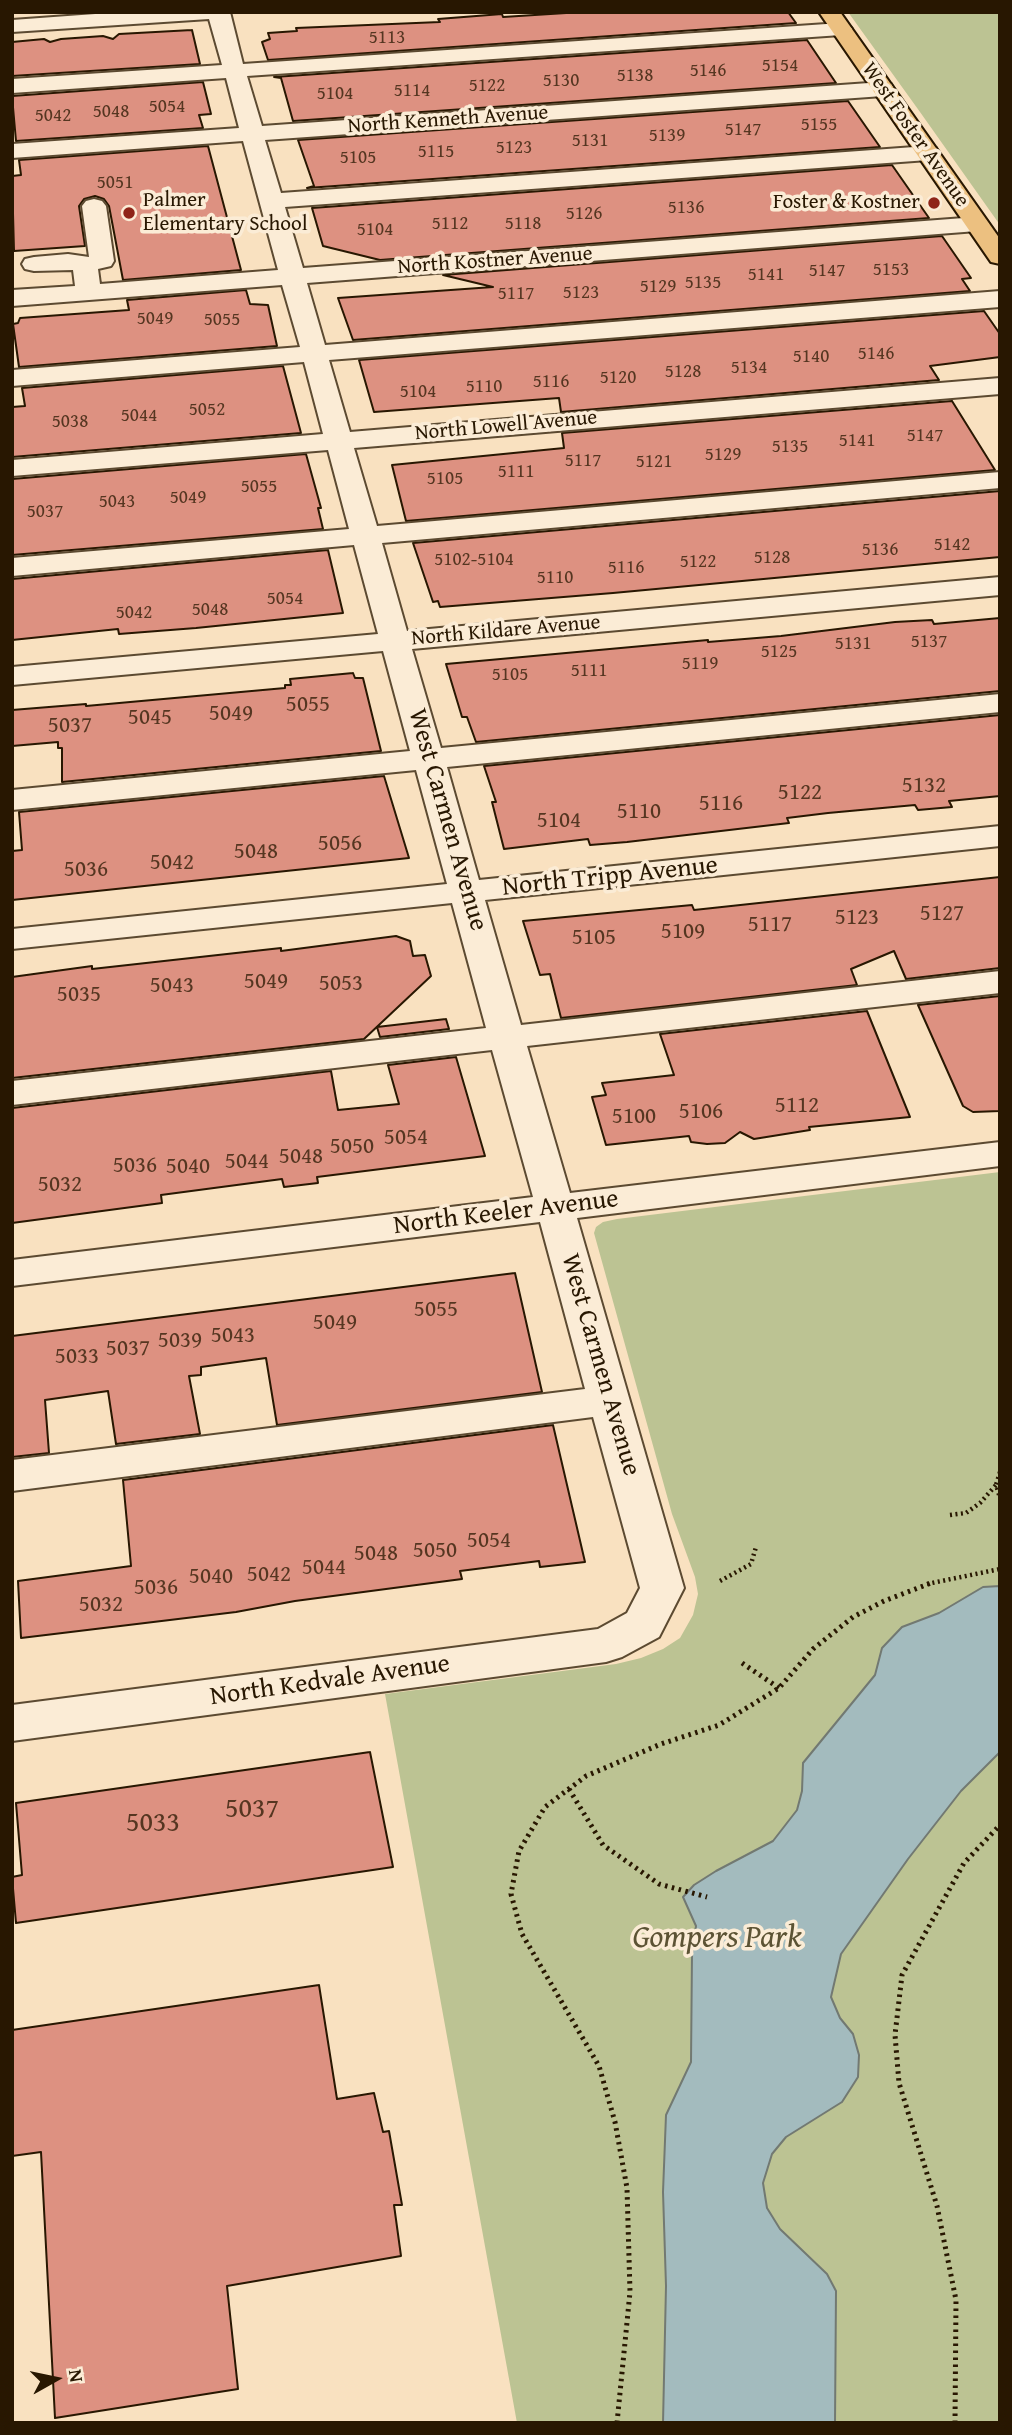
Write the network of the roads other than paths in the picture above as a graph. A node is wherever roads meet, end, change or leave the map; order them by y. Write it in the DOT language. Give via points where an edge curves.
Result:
graph roads {
  1 [pos="219,12"];
  2 [pos="835,21"];
  3 [pos="12,26"];
  4 [pos="235,71"];
  5 [pos="12,86"];
  6 [pos="883,89"];
  7 [pos="253,134"];
  8 [pos="12,151"];
  9 [pos="928,153"];
  10 [pos="271,201"];
  11 [pos="94,206"];
  12 [pos="977,224"];
  13 [pos="1000,257"];
  14 [pos="34,264"];
  15 [pos="85,265"];
  16 [pos="293,277"];
  17 [pos="88,292"];
  18 [pos="12,298"];
  19 [pos="1000,299"];
  20 [pos="315,355"];
  21 [pos="12,378"];
  22 [pos="1000,386"];
  23 [pos="339,440"];
  24 [pos="12,468"];
  25 [pos="1000,480"];
  26 [pos="366,536"];
  27 [pos="12,568"];
  28 [pos="1000,586"];
  29 [pos="396,641"];
  30 [pos="12,676"];
  31 [pos="1000,703"];
  32 [pos="430,760"];
  33 [pos="12,800"];
  34 [pos="1000,836"];
  35 [pos="467,892"];
  36 [pos="12,939"];
  37 [pos="1000,982"];
  38 [pos="508,1037"];
  39 [pos="12,1093"];
  40 [pos="1000,1154"];
  41 [pos="556,1207"];
  42 [pos="12,1273"];
  43 [pos="611,1400"];
  44 [pos="12,1476"];
  45 [pos="643,1625"];
  46 [pos="12,1723"];
  1 -- 3 [label="street"];
  1 -- 4 [label="street, West Carmen Avenue"];
  2 -- 4 [label="street"];
  2 -- 6 [label="main road, West Foster Avenue"];
  4 -- 5 [label="street"];
  4 -- 7 [label="street, West Carmen Avenue"];
  6 -- 7 [label="street, North Kenneth Avenue"];
  6 -- 9 [label="main road, West Foster Avenue"];
  7 -- 8 [label="street, North Kenneth Avenue"];
  7 -- 10 [label="street, West Carmen Avenue"];
  9 -- 10 [label="street"];
  9 -- 12 [label="main road, West Foster Avenue"];
  10 -- 16 [label="street, West Carmen Avenue"];
  11 -- 15 [label="street" via="102,261"];
  12 -- 13 [label="main road, West Foster Avenue"];
  12 -- 16 [label="street, North Kostner Avenue"];
  14 -- 15 [label="street" via="68,261"];
  15 -- 17 [label="street"];
  16 -- 17 [label="street, North Kostner Avenue"];
  16 -- 20 [label="street, West Carmen Avenue"];
  17 -- 18 [label="street, North Kostner Avenue"];
  19 -- 20 [label="street"];
  20 -- 21 [label="street"];
  20 -- 23 [label="street, West Carmen Avenue"];
  22 -- 23 [label="street, North Lowell Avenue"];
  23 -- 24 [label="street, North Lowell Avenue"];
  23 -- 26 [label="street, West Carmen Avenue"];
  25 -- 26 [label="street"];
  26 -- 27 [label="street"];
  26 -- 29 [label="street, West Carmen Avenue"];
  28 -- 29 [label="street, North Kildare Avenue"];
  29 -- 30 [label="street, North Kildare Avenue"];
  29 -- 32 [label="street, West Carmen Avenue"];
  31 -- 32 [label="street"];
  32 -- 33 [label="street"];
  32 -- 35 [label="street, West Carmen Avenue"];
  34 -- 35 [label="street, North Tripp Avenue"];
  35 -- 36 [label="street, North Tripp Avenue"];
  35 -- 38 [label="street, West Carmen Avenue"];
  37 -- 38 [label="street"];
  38 -- 39 [label="street"];
  38 -- 41 [label="street, West Carmen Avenue"];
  40 -- 41 [label="street, North Keeler Avenue"];
  41 -- 42 [label="street, North Keeler Avenue"];
  41 -- 43 [label="street, West Carmen Avenue"];
  43 -- 44 [label="street"];
  43 -- 45 [label="street, West Carmen Avenue" via="662,1588"];
  45 -- 46 [label="street, North Kedvale Avenue" via="606,1645"];
}
